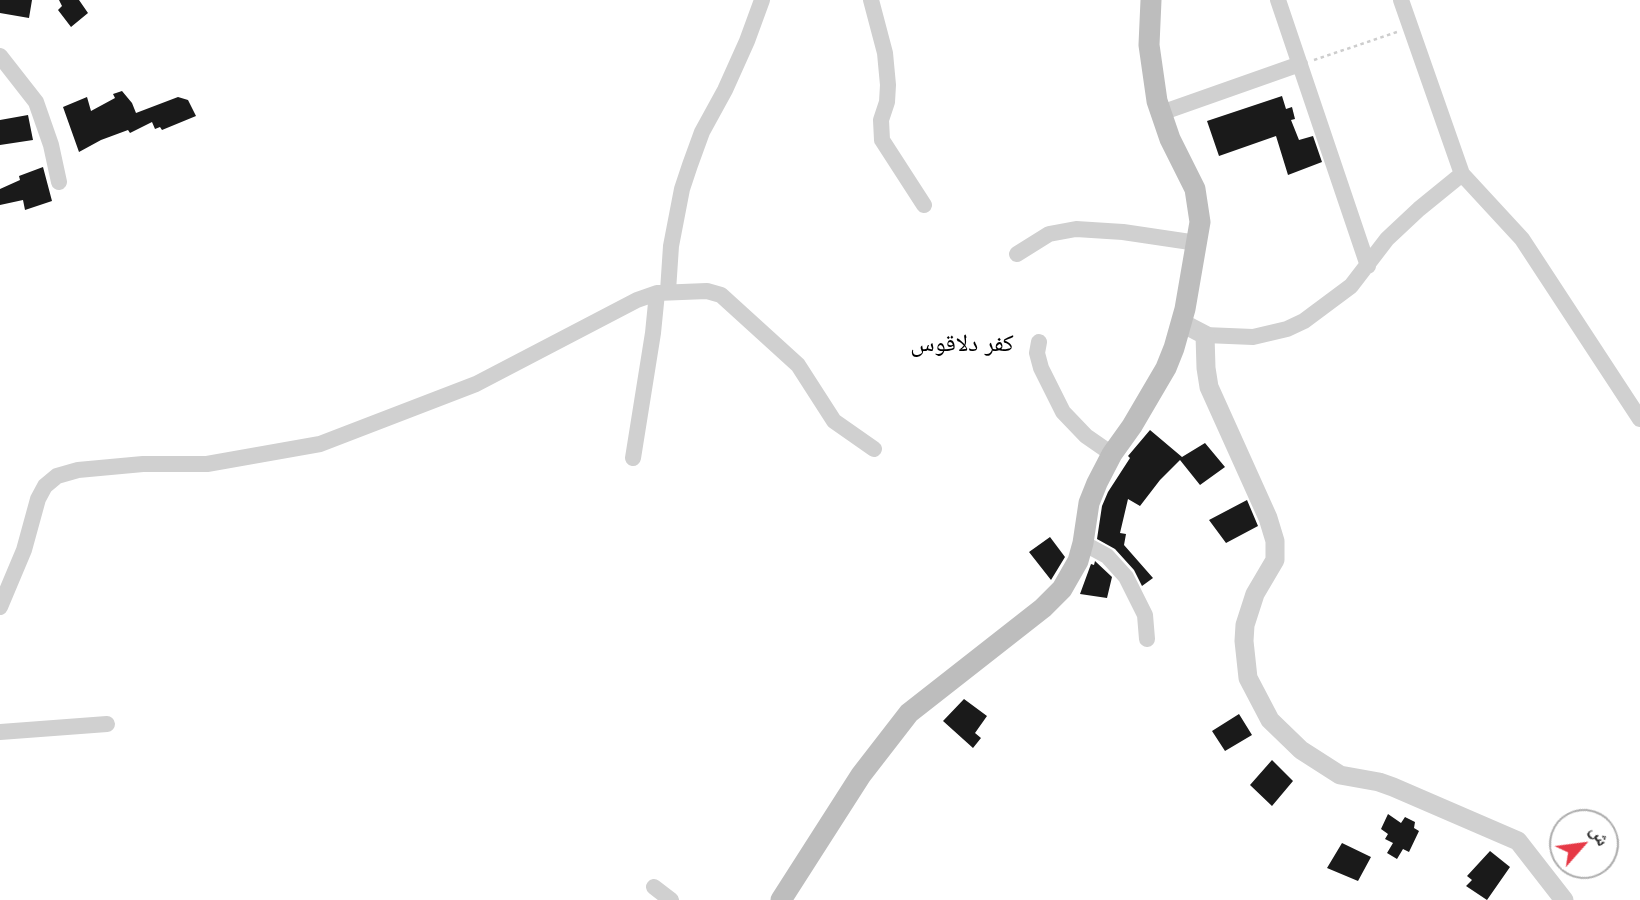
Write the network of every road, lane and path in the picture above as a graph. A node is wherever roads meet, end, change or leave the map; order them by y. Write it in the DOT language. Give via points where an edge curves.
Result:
graph roads {
  1 [pos="762,0"];
  2 [pos="871,0"];
  3 [pos="1151,0"];
  4 [pos="1278,0"];
  5 [pos="1401,0"];
  6 [pos="1410,28"];
  7 [pos="0,56"];
  8 [pos="1300,64"];
  9 [pos="1161,113"];
  10 [pos="1462,174"];
  11 [pos="59,182"];
  12 [pos="924,205"];
  13 [pos="1197,243"];
  14 [pos="1017,254"];
  15 [pos="1368,266"];
  16 [pos="662,292"];
  17 [pos="1182,323"];
  18 [pos="1205,335"];
  19 [pos="1039,342"];
  20 [pos="1640,419"];
  21 [pos="874,449"];
  22 [pos="1112,454"];
  23 [pos="633,458"];
  24 [pos="1083,543"];
  25 [pos="0,607"];
  26 [pos="1147,639"];
  27 [pos="107,724"];
  28 [pos="0,732"];
  29 [pos="654,887"];
  30 [pos="671,900"];
  31 [pos="782,900"];
  32 [pos="1564,900"];
  1 -- 16 [label="street" via="690,165"];
  2 -- 12 [label="street" via="888,85 882,140"];
  3 -- 9 [label="main road" via="1150,63"];
  4 -- 8 [label="street"];
  5 -- 6 [label="street"];
  6 -- 8 [label="path"];
  6 -- 10 [label="street"];
  7 -- 11 [label="street" via="40,111"];
  8 -- 9 [label="street"];
  8 -- 15 [label="street"];
  9 -- 13 [label="main road" via="1195,189 1200,222"];
  10 -- 15 [label="street" via="1387,239"];
  10 -- 20 [label="street" via="1527,246"];
  13 -- 14 [label="street" via="1076,229 1049,234"];
  13 -- 17 [label="main road"];
  15 -- 18 [label="street" via="1351,286 1287,329 1252,337"];
  16 -- 21 [label="street" via="721,295 798,365 834,421"];
  16 -- 23 [label="street"];
  16 -- 25 [label="street" via="614,311 476,384 320,444 207,464 143,464 57,476 38,499 24,550"];
  17 -- 18 [label="street"];
  17 -- 22 [label="main road" via="1166,368"];
  18 -- 32 [label="street" via="1209,387 1275,541 1276,560 1255,594 1244,641 1248,678 1270,720 1301,750 1340,775 1393,787 1518,841"];
  19 -- 22 [label="street" via="1041,368 1063,412"];
  22 -- 24 [label="main road" via="1089,503"];
  24 -- 26 [label="street" via="1107,556 1126,577 1144,615"];
  24 -- 31 [label="main road" via="1062,589 1043,608 909,713 861,775"];
  27 -- 28 [label="street"];
  29 -- 30 [label="street"];
}
